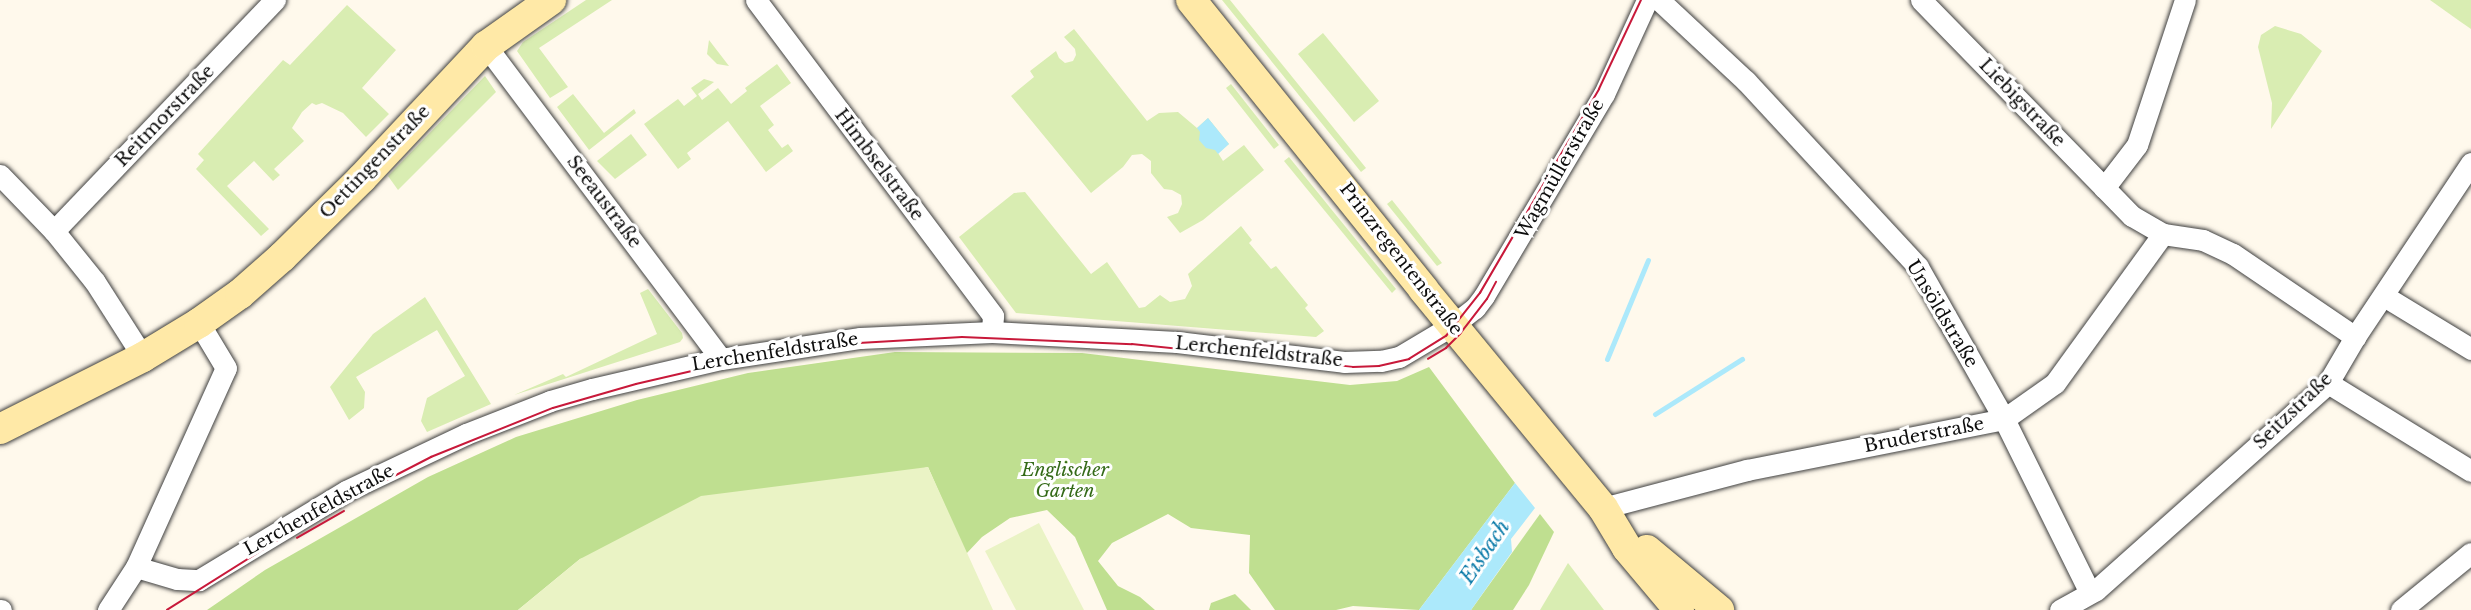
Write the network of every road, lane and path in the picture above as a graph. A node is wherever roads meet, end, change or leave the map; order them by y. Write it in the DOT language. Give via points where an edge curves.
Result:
graph roads {
  1 [pos="275,0"];
  2 [pos="551,0"];
  3 [pos="756,0"];
  4 [pos="1191,0"];
  5 [pos="1647,0"];
  6 [pos="1659,0"];
  7 [pos="1922,0"];
  8 [pos="2186,0"];
  9 [pos="486,46"];
  10 [pos="2471,164"];
  11 [pos="0,175"];
  12 [pos="2104,188"];
  13 [pos="54,231"];
  14 [pos="2163,234"];
  15 [pos="2384,296"];
  16 [pos="199,323"];
  17 [pos="1453,325"];
  18 [pos="992,332"];
  19 [pos="2355,337"];
  20 [pos="2471,349"];
  21 [pos="143,357"];
  22 [pos="721,359"];
  23 [pos="2328,383"];
  24 [pos="2004,419"];
  25 [pos="0,429"];
  26 [pos="2471,471"];
  27 [pos="1607,512"];
  28 [pos="1637,549"];
  29 [pos="2471,553"];
  30 [pos="136,567"];
  31 [pos="2090,593"];
  32 [pos="108,610"];
  33 [pos="1662,610"];
  34 [pos="1679,610"];
  35 [pos="1701,610"];
  36 [pos="1719,610"];
  37 [pos="2061,610"];
  38 [pos="2401,610"];
  1 -- 13 [label="street, Reitmorstraße"];
  2 -- 9 [label="main road, Oettingenstraße"];
  3 -- 18 [label="street, Himbselstraße" via="993,315"];
  4 -- 17 [label="main road, Prinzregentenstraße"];
  5 -- 17 [label="street, Wagmüllerstraße" via="1604,94 1539,207 1475,308"];
  6 -- 24 [label="street, Unsöldstraße" via="1746,81 1918,267"];
  7 -- 12 [label="street, Liebigstraße"];
  8 -- 12 [label="street" via="2137,146"];
  9 -- 16 [label="main road, Oettingenstraße" via="282,257"];
  9 -- 22 [label="street, Seeaustraße"];
  10 -- 15 [label="street, Seitzstraße"];
  11 -- 13 [label="street"];
  12 -- 14 [label="street, Liebigstraße" via="2142,223"];
  13 -- 21 [label="street" via="95,282"];
  14 -- 19 [label="street" via="2203,240 2233,254"];
  14 -- 24 [label="street, Bruderstraße" via="2055,383"];
  15 -- 19 [label="street, Seitzstraße"];
  15 -- 20 [label="street"];
  16 -- 21 [label="main road, Oettingenstraße"];
  16 -- 30 [label="street" via="226,368"];
  17 -- 18 [label="street, Lerchenfeldstraße" via="1399,357 1359,362 1177,342"];
  17 -- 27 [label="main road, Prinzregentenstraße"];
  18 -- 22 [label="street, Lerchenfeldstraße" via="860,338"];
  19 -- 23 [label="street, Seitzstraße"];
  21 -- 25 [label="main road, Oettingenstraße"];
  22 -- 30 [label="street, Lerchenfeldstraße" via="550,401 466,434 346,491 199,580 177,579"];
  23 -- 26 [label="street"];
  23 -- 31 [label="street, Seitzstraße"];
  24 -- 27 [label="street, Bruderstraße" via="1747,470"];
  24 -- 31 [label="street, Unsöldstraße"];
  27 -- 28 [label="main road, Prinzregentenstraße"];
  28 -- 33 [label="main road"];
  28 -- 34 [label="main road, Prinzregentenstraße"];
  28 -- 35 [label="main road, Prinzregentenstraße"];
  28 -- 36 [label="main road"];
  29 -- 38 [label="street"];
  30 -- 32 [label="street"];
  31 -- 37 [label="street, Seitzstraße"];
}
